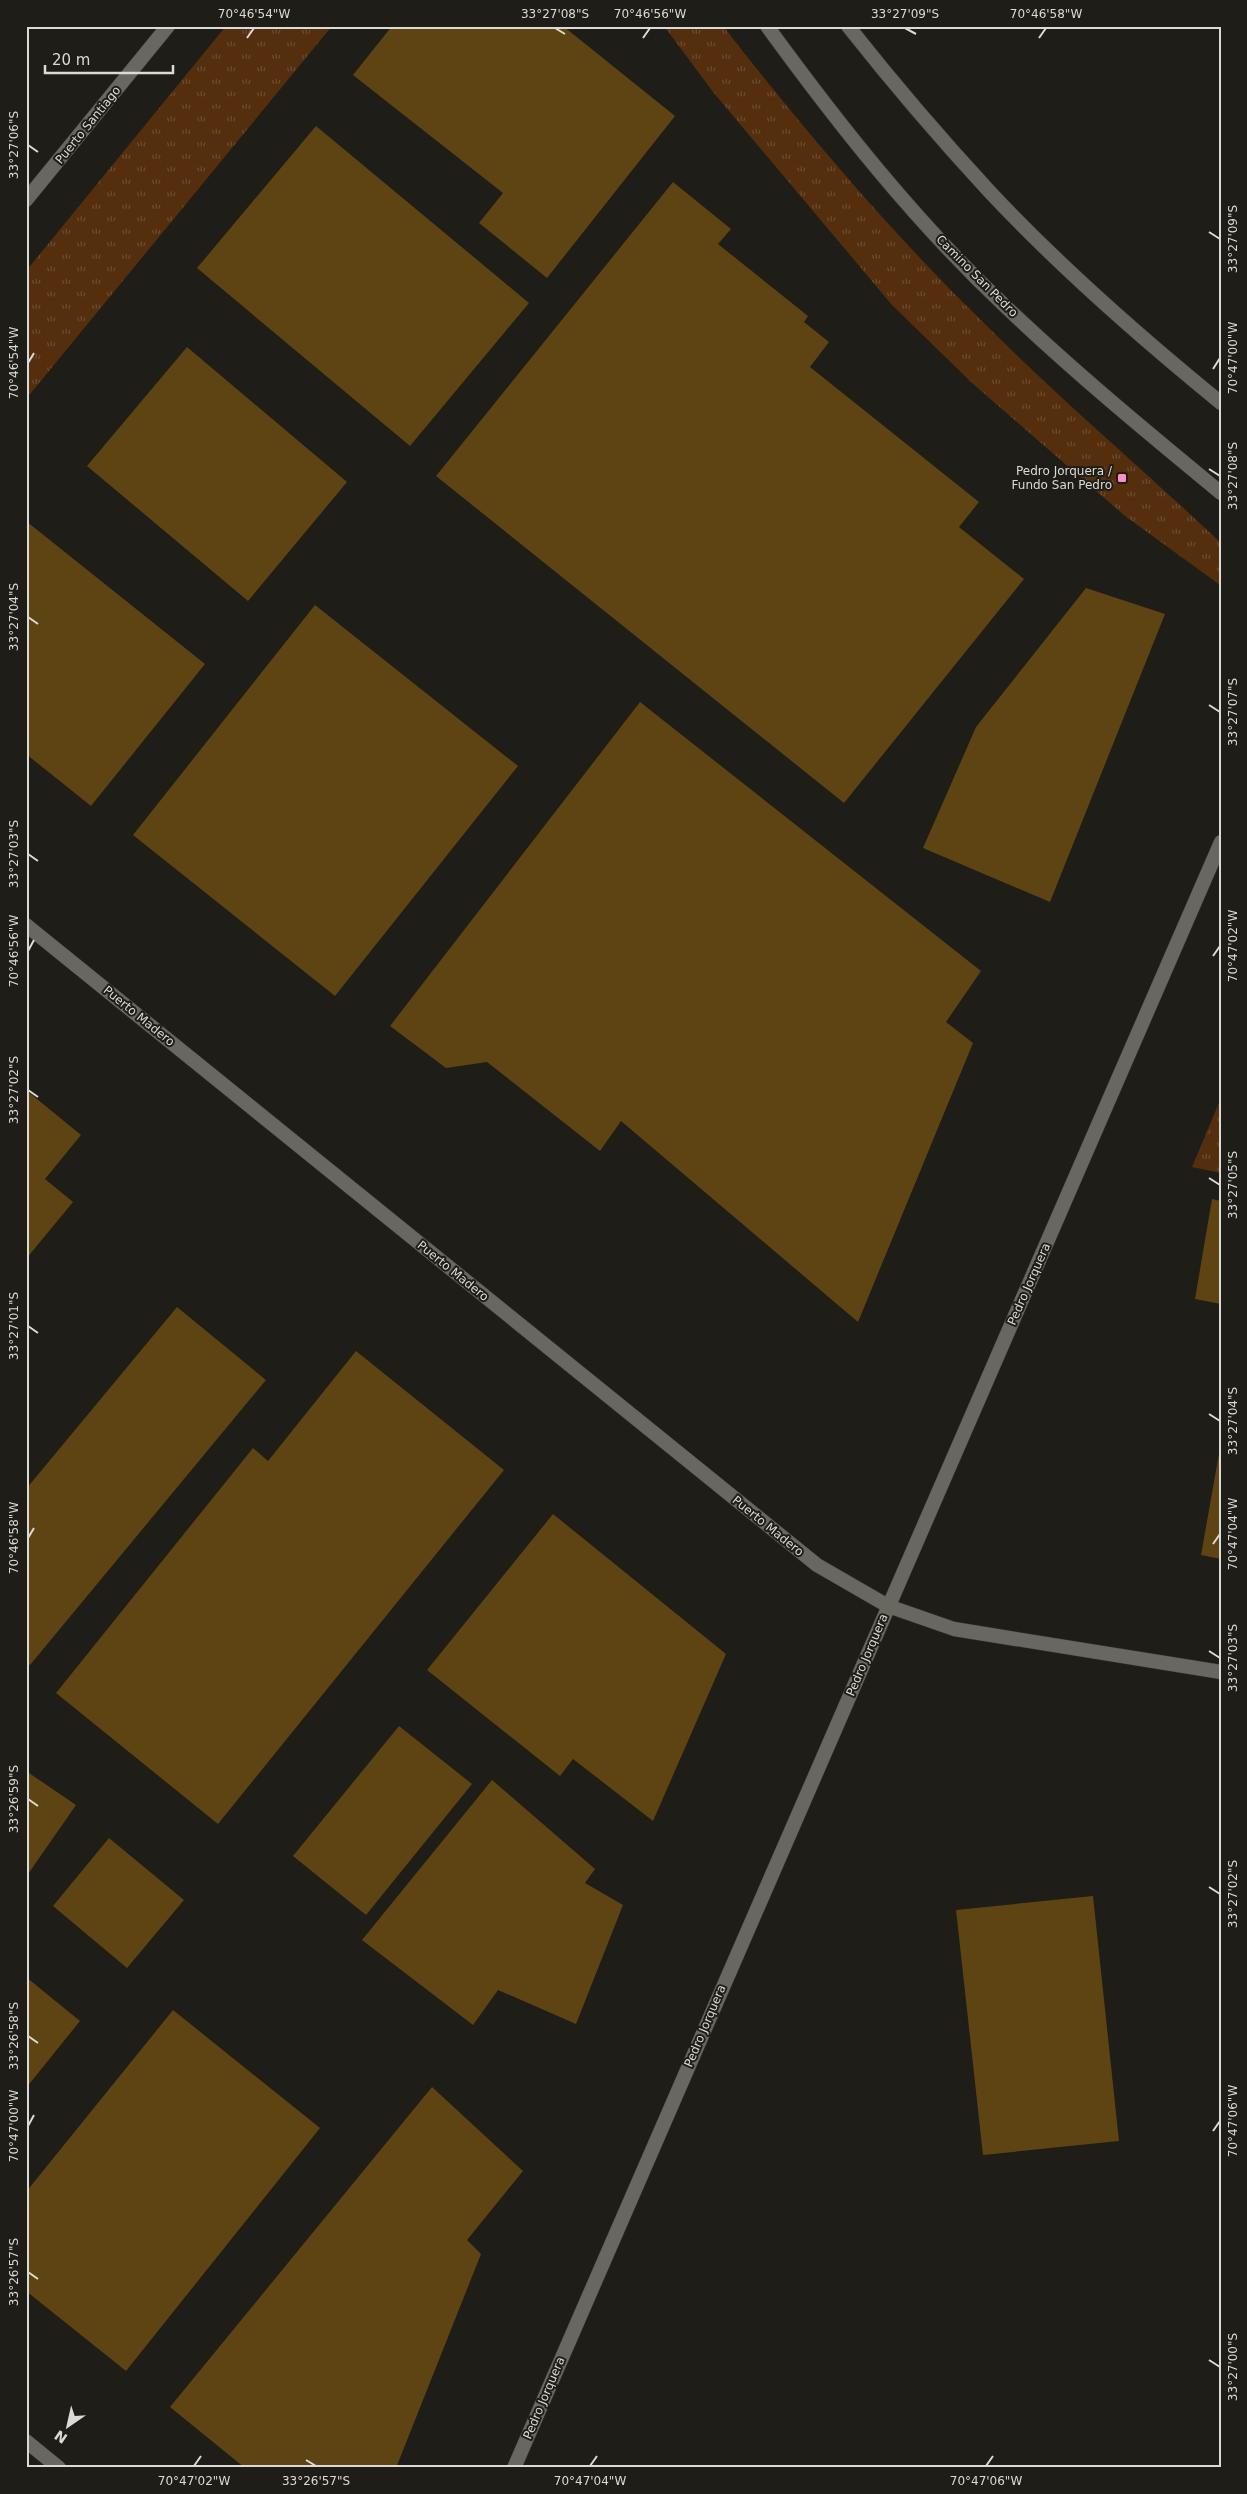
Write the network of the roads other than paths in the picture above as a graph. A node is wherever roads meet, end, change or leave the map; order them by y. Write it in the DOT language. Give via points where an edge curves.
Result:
graph roads {
  1 [pos="168,26"];
  2 [pos="767,26"];
  3 [pos="848,26"];
  4 [pos="26,200"];
  5 [pos="1221,403"];
  6 [pos="1221,493"];
  7 [pos="1221,842"];
  8 [pos="26,925"];
  9 [pos="888,1606"];
  10 [pos="1221,1672"];
  11 [pos="26,2441"];
  12 [pos="59,2468"];
  13 [pos="514,2468"];
  1 -- 4 [label="street, Puerto Santiago"];
  2 -- 6 [label="street, Camino San Pedro" via="819,98 938,238 1070,367"];
  3 -- 5 [label="street" via="926,121 996,198 1103,302"];
  7 -- 9 [label="street, Pedro Jorquera"];
  8 -- 9 [label="street, Puerto Madero" via="817,1566"];
  9 -- 10 [label="street, Puerto Madero" via="954,1629"];
  9 -- 13 [label="street, Pedro Jorquera"];
  11 -- 12 [label="street"];
}
